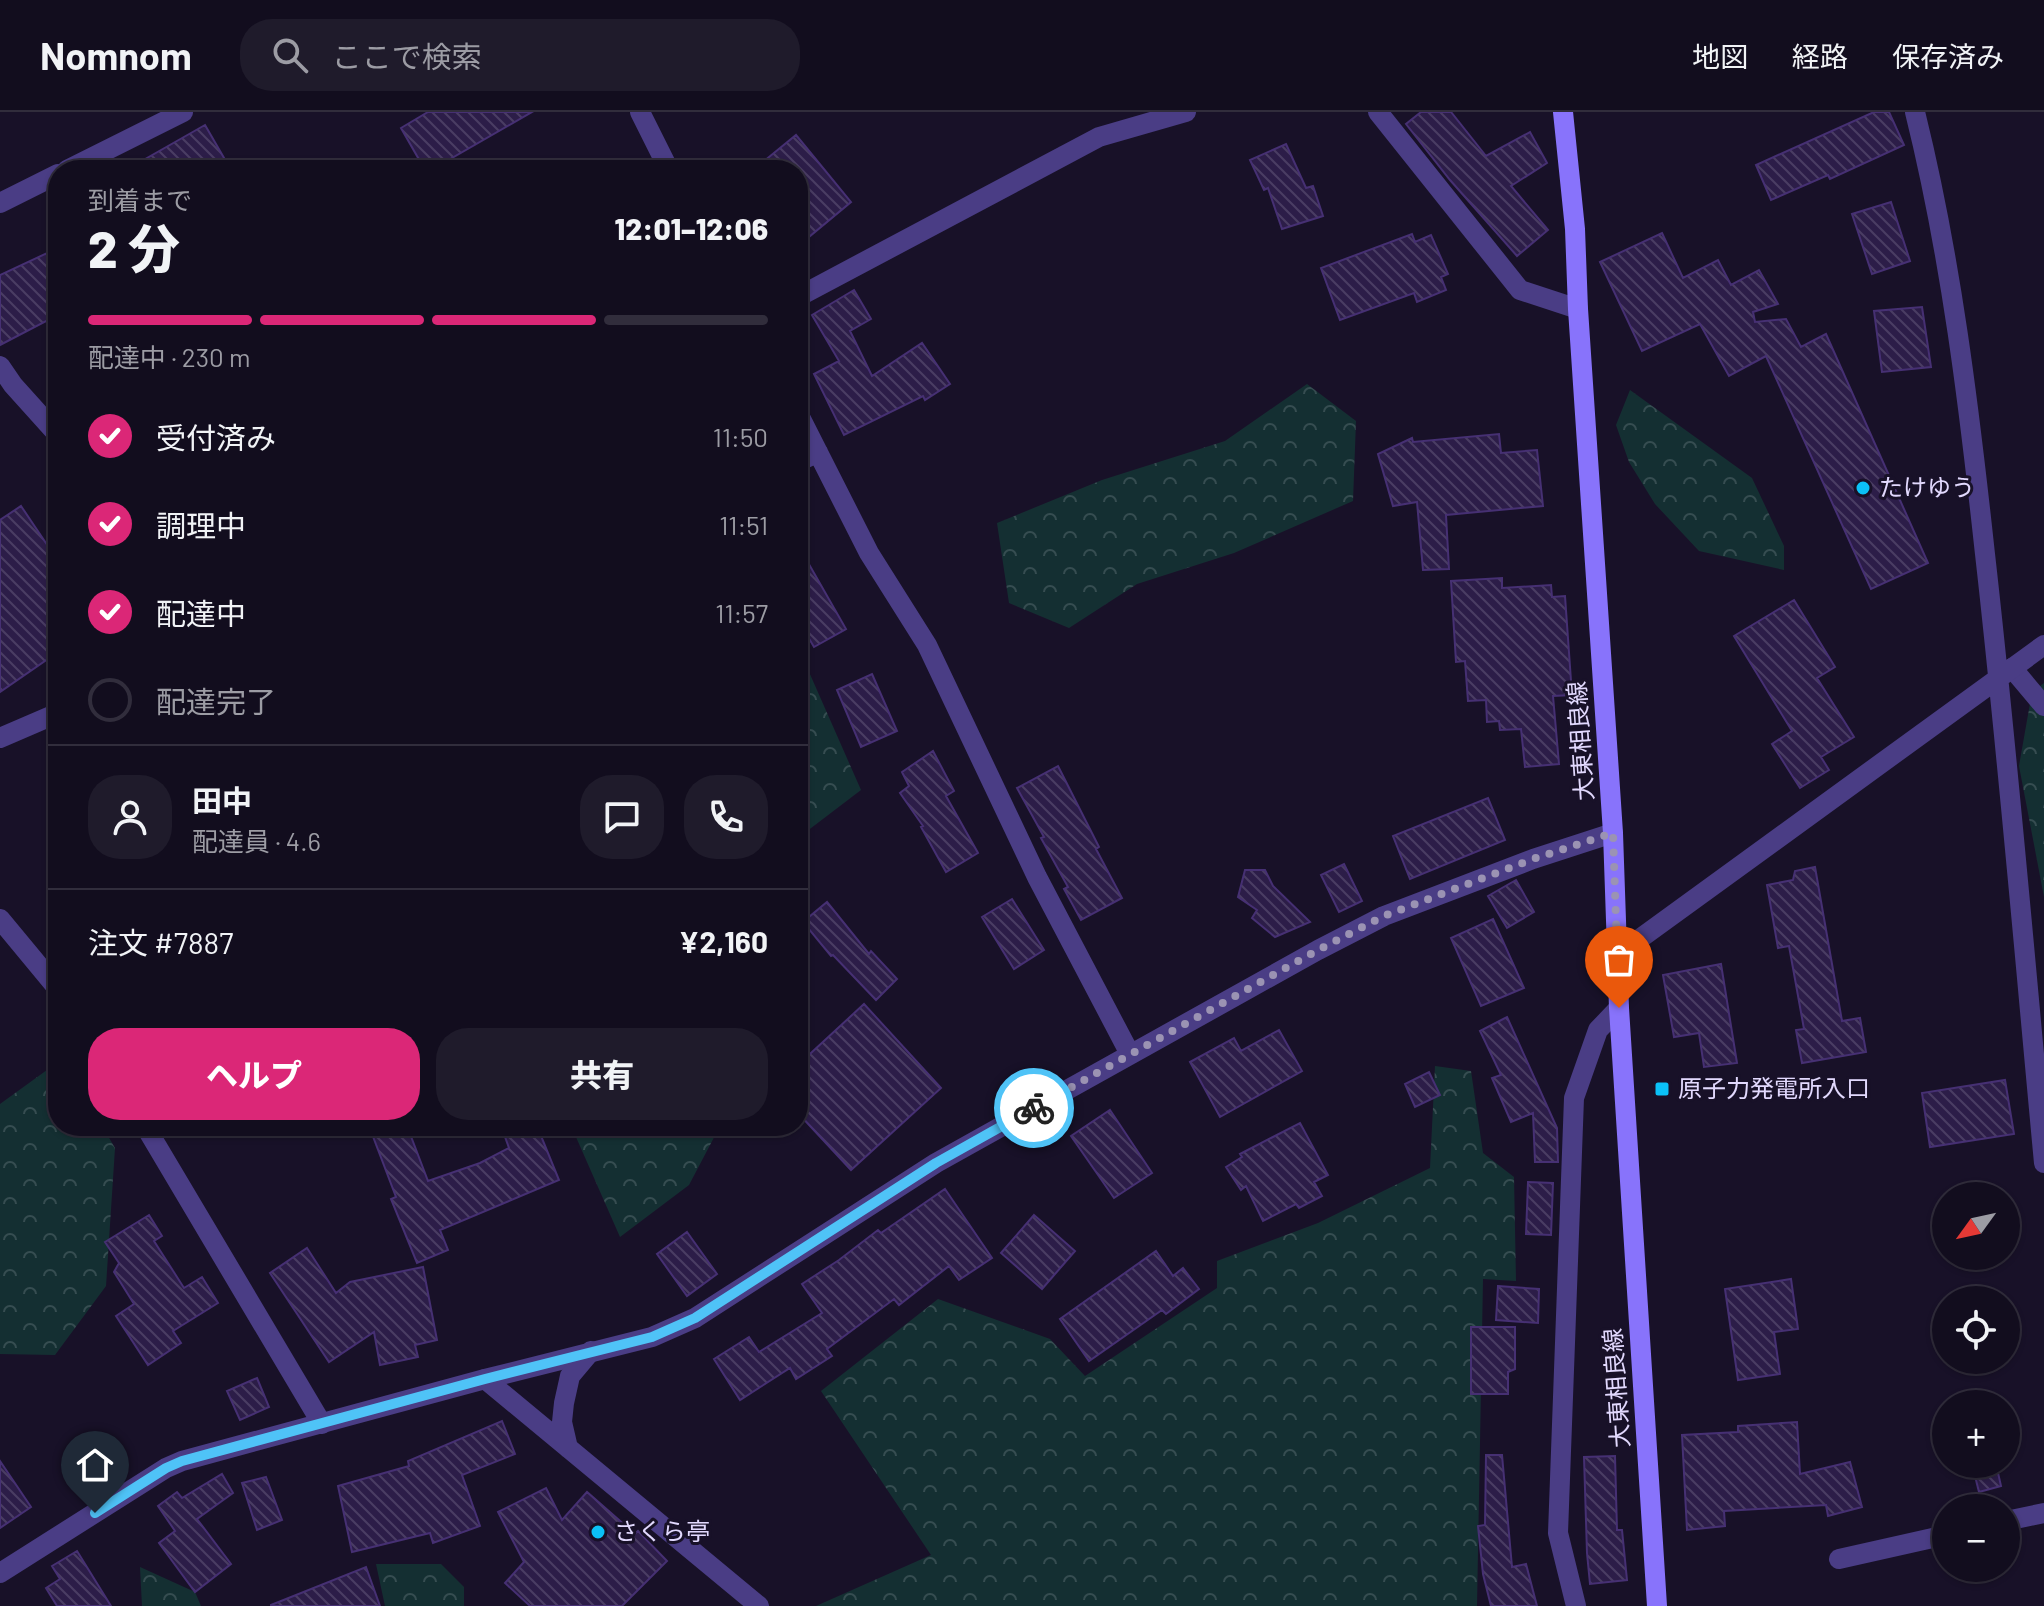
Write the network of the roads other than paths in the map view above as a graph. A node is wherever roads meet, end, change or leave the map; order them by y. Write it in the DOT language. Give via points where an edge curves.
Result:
graph roads {
  1 [pos="183,112"];
  2 [pos="640,112"];
  3 [pos="1186,112"];
  4 [pos="1378,112"];
  5 [pos="1563,112"];
  6 [pos="1915,112"];
  7 [pos="87,160"];
  8 [pos="664,160"];
  9 [pos="48,179"];
  10 [pos="0,203"];
  11 [pos="808,292"];
  12 [pos="1578,309"];
  13 [pos="0,366"];
  14 [pos="48,424"];
  15 [pos="808,432"];
  16 [pos="818,452"];
  17 [pos="808,457"];
  18 [pos="2044,645"];
  19 [pos="2006,673"];
  20 [pos="2044,706"];
  21 [pos="48,717"];
  22 [pos="0,738"];
  23 [pos="1613,833"];
  24 [pos="0,919"];
  25 [pos="1616,956"];
  26 [pos="48,977"];
  27 [pos="1619,1008"];
  28 [pos="1130,1054"];
  29 [pos="151,1136"];
  30 [pos="2044,1163"];
  31 [pos="591,1351"];
  32 [pos="485,1379"];
  33 [pos="322,1424"];
  34 [pos="568,1448"];
  35 [pos="2044,1513"];
  36 [pos="2020,1518"];
  37 [pos="1932,1538"];
  38 [pos="1839,1559"];
  39 [pos="0,1573"];
  40 [pos="759,1606"];
  41 [pos="1576,1606"];
  42 [pos="1657,1606"];
  1 -- 7 [label="street"];
  2 -- 8 [label="street"];
  3 -- 11 [label="street" via="1099,137"];
  4 -- 12 [label="street" via="1520,290"];
  5 -- 12 [label="main road, 大東相良線"];
  6 -- 19 [label="street" via="1952,293"];
  9 -- 10 [label="street"];
  12 -- 23 [label="main road, 大東相良線"];
  13 -- 14 [label="street"];
  15 -- 16 [label="street"];
  16 -- 17 [label="street"];
  16 -- 28 [label="street" via="869,553 927,645 1037,877"];
  18 -- 19 [label="street"];
  19 -- 20 [label="street"];
  19 -- 25 [label="street"];
  19 -- 30 [label="street"];
  21 -- 22 [label="street"];
  23 -- 25 [label="main road, 大東相良線"];
  23 -- 28 [label="street" via="1384,916"];
  24 -- 26 [label="street"];
  25 -- 27 [label="main road, 大東相良線"];
  27 -- 41 [label="street" via="1598,1030 1574,1098 1558,1533"];
  27 -- 42 [label="main road, 大東相良線"];
  28 -- 31 [label="street" via="936,1163 695,1318 652,1337"];
  29 -- 33 [label="street"];
  31 -- 32 [label="street"];
  31 -- 34 [label="street" via="570,1376 562,1422"];
  32 -- 33 [label="street"];
  32 -- 34 [label="street"];
  33 -- 39 [label="street" via="166,1468"];
  34 -- 40 [label="street"];
  35 -- 36 [label="street"];
  37 -- 38 [label="street"];
}
